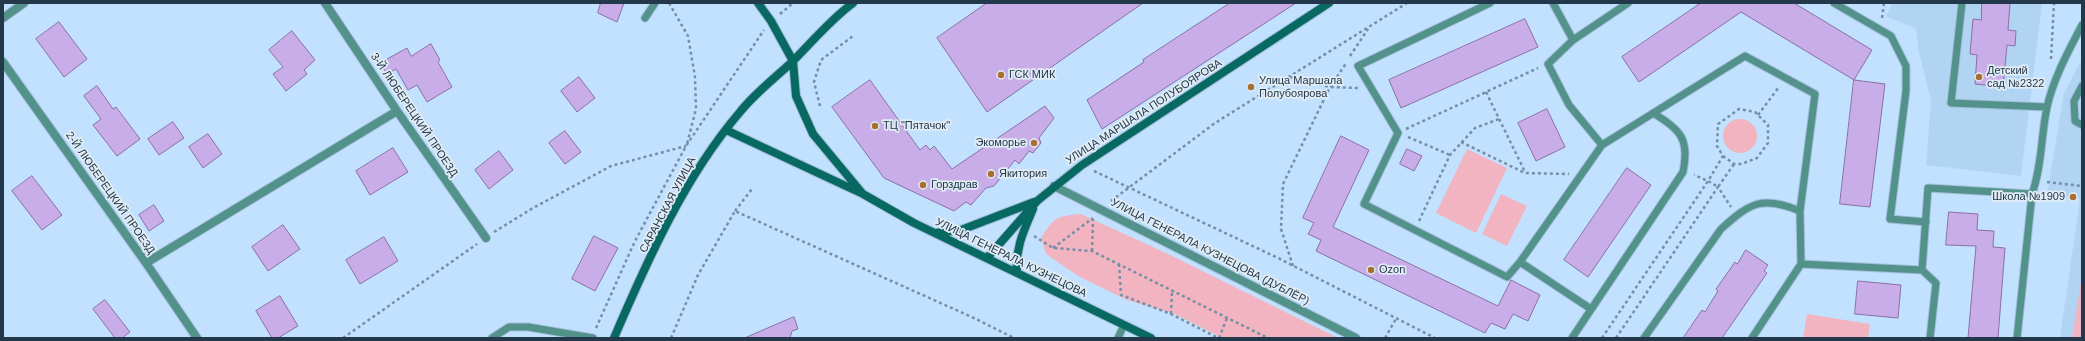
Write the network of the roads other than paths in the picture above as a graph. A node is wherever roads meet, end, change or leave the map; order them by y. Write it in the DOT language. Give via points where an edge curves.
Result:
graph roads {
  1 [pos="24,3"];
  2 [pos="325,3"];
  3 [pos="655,3"];
  4 [pos="758,3"];
  5 [pos="853,3"];
  6 [pos="1329,3"];
  7 [pos="1490,3"];
  8 [pos="1554,3"];
  9 [pos="1628,3"];
  10 [pos="1834,3"];
  11 [pos="1962,3"];
  12 [pos="3,18"];
  13 [pos="645,18"];
  14 [pos="2082,25"];
  15 [pos="1573,40"];
  16 [pos="793,61"];
  17 [pos="3,62"];
  18 [pos="2082,86"];
  19 [pos="2047,107"];
  20 [pos="397,111"];
  21 [pos="1653,113"];
  22 [pos="2082,125"];
  23 [pos="726,130"];
  24 [pos="1602,145"];
  25 [pos="1054,186"];
  26 [pos="863,194"];
  27 [pos="2032,194"];
  28 [pos="1037,201"];
  29 [pos="1800,211"];
  30 [pos="1926,222"];
  31 [pos="935,233"];
  32 [pos="486,238"];
  33 [pos="987,258"];
  34 [pos="1520,262"];
  35 [pos="146,263"];
  36 [pos="1801,264"];
  37 [pos="1922,270"];
  38 [pos="1017,273"];
  39 [pos="1591,309"];
  40 [pos="1124,325"];
  41 [pos="197,338"];
  42 [pos="492,338"];
  43 [pos="592,338"];
  44 [pos="614,338"];
  45 [pos="1118,338"];
  46 [pos="1152,338"];
  47 [pos="1356,338"];
  48 [pos="1572,338"];
  49 [pos="1644,338"];
  50 [pos="1752,338"];
  51 [pos="1930,338"];
  52 [pos="2017,338"];
  1 -- 12 [label="street"];
  2 -- 20 [label="street, 3-Й ЛЮБЕРЕЦКИЙ ПРОЕЗД"];
  3 -- 13 [label="lane"];
  4 -- 16 [label="main road"];
  5 -- 16 [label="main road, САРАНСКАЯ УЛИЦА" via="837,14"];
  6 -- 25 [label="main road, УЛИЦА МАРШАЛА ПОЛУБОЯРОВА"];
  7 -- 34 [label="lane" via="1358,66 1398,133 1364,204 1507,277"];
  8 -- 15 [label="lane"];
  9 -- 15 [label="lane"];
  10 -- 30 [label="lane" via="1891,36 1906,66 1906,91 1890,219"];
  11 -- 19 [label="lane" via="1951,103"];
  14 -- 19 [label="lane" via="2056,76"];
  15 -- 24 [label="lane" via="1548,64 1569,105"];
  16 -- 23 [label="main road, САРАНСКАЯ УЛИЦА" via="740,111"];
  16 -- 26 [label="main road, УЛИЦА ГЕНЕРАЛА КУЗНЕЦОВА" via="796,96 813,134"];
  17 -- 35 [label="street, 2-Й ЛЮБЕРЕЦКИЙ ПРОЕЗД"];
  18 -- 22 [label="lane" via="2074,101 2075,121"];
  19 -- 27 [label="lane" via="2037,180"];
  20 -- 32 [label="street, 3-Й ЛЮБЕРЕЦКИЙ ПРОЕЗД"];
  20 -- 35 [label="street"];
  21 -- 24 [label="lane"];
  21 -- 29 [label="lane" via="1745,56 1815,94"];
  21 -- 39 [label="lane" via="1673,125 1685,142 1687,157 1683,172"];
  23 -- 26 [label="main road, УЛИЦА ГЕНЕРАЛА КУЗНЕЦОВА"];
  23 -- 44 [label="main road, САРАНСКАЯ УЛИЦА" via="682,197 630,300"];
  24 -- 34 [label="lane"];
  25 -- 28 [label="main road, УЛИЦА МАРШАЛА ПОЛУБОЯРОВА"];
  25 -- 47 [label="street, УЛИЦА ГЕНЕРАЛА КУЗНЕЦОВА (ДУБЛЁР)"];
  26 -- 31 [label="main road, УЛИЦА ГЕНЕРАЛА КУЗНЕЦОВА"];
  27 -- 30 [label="lane" via="1928,188"];
  27 -- 52 [label="lane"];
  28 -- 31 [label="main road" via="961,230"];
  28 -- 33 [label="main road, УЛИЦА МАРШАЛА ПОЛУБОЯРОВА"];
  28 -- 38 [label="main road" via="1019,243"];
  29 -- 36 [label="lane"];
  29 -- 49 [label="lane" via="1783,203 1764,202 1748,207 1736,216 1721,229"];
  30 -- 37 [label="lane"];
  31 -- 33 [label="main road, УЛИЦА ГЕНЕРАЛА КУЗНЕЦОВА"];
  33 -- 38 [label="main road, УЛИЦА ГЕНЕРАЛА КУЗНЕЦОВА"];
  34 -- 39 [label="lane"];
  35 -- 41 [label="street, 2-Й ЛЮБЕРЕЦКИЙ ПРОЕЗД"];
  36 -- 37 [label="lane"];
  36 -- 50 [label="lane"];
  37 -- 51 [label="lane" via="1936,283"];
  38 -- 40 [label="main road, УЛИЦА ГЕНЕРАЛА КУЗНЕЦОВА"];
  39 -- 48 [label="lane"];
  40 -- 45 [label="lane"];
  40 -- 46 [label="main road, УЛИЦА ГЕНЕРАЛА КУЗНЕЦОВА"];
  42 -- 43 [label="lane" via="509,327 528,327"];
}
